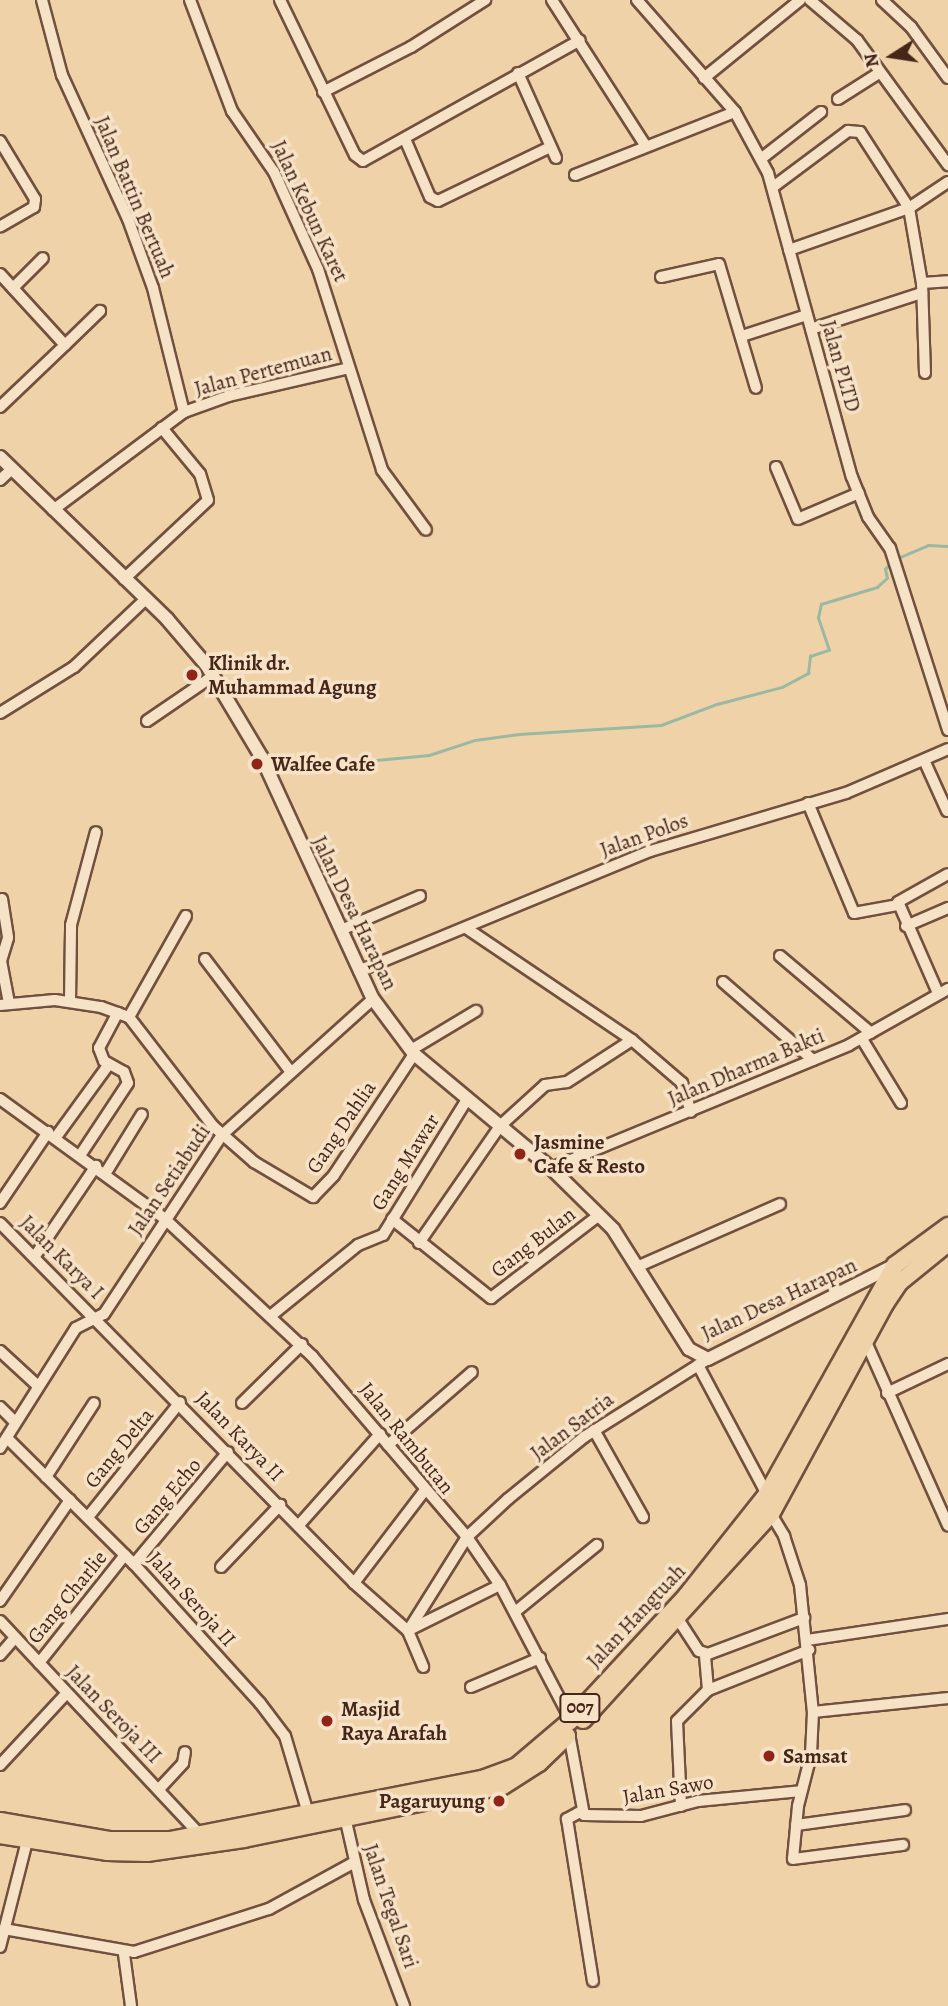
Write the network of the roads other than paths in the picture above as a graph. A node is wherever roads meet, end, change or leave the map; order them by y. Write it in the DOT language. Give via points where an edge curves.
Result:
graph roads {
  1 [pos="42,0"];
  2 [pos="190,0"];
  3 [pos="280,0"];
  4 [pos="485,0"];
  5 [pos="552,0"];
  6 [pos="637,0"];
  7 [pos="800,0"];
  8 [pos="810,0"];
  9 [pos="882,0"];
  10 [pos="580,40"];
  11 [pos="518,73"];
  12 [pos="878,73"];
  13 [pos="704,78"];
  14 [pos="948,78"];
  15 [pos="323,92"];
  16 [pos="838,99"];
  17 [pos="821,111"];
  18 [pos="735,112"];
  19 [pos="405,139"];
  20 [pos="0,141"];
  21 [pos="645,145"];
  22 [pos="550,147"];
  23 [pos="556,158"];
  24 [pos="762,159"];
  25 [pos="948,165"];
  26 [pos="575,175"];
  27 [pos="948,183"];
  28 [pos="773,187"];
  29 [pos="909,208"];
  30 [pos="0,228"];
  31 [pos="789,250"];
  32 [pos="43,258"];
  33 [pos="0,274"];
  34 [pos="661,277"];
  35 [pos="948,281"];
  36 [pos="13,288"];
  37 [pos="922,288"];
  38 [pos="100,311"];
  39 [pos="807,315"];
  40 [pos="811,329"];
  41 [pos="742,336"];
  42 [pos="65,345"];
  43 [pos="348,368"];
  44 [pos="925,373"];
  45 [pos="756,388"];
  46 [pos="0,407"];
  47 [pos="184,412"];
  48 [pos="162,428"];
  49 [pos="0,457"];
  50 [pos="776,467"];
  51 [pos="12,469"];
  52 [pos="0,480"];
  53 [pos="859,493"];
  54 [pos="53,510"];
  55 [pos="426,530"];
  56 [pos="124,579"];
  57 [pos="146,599"];
  58 [pos="213,676"];
  59 [pos="0,713"];
  60 [pos="147,721"];
  61 [pos="948,730"];
  62 [pos="948,750"];
  63 [pos="924,760"];
  64 [pos="808,803"];
  65 [pos="947,811"];
  66 [pos="96,832"];
  67 [pos="948,874"];
  68 [pos="420,896"];
  69 [pos="2,899"];
  70 [pos="898,905"];
  71 [pos="948,908"];
  72 [pos="186,916"];
  73 [pos="906,926"];
  74 [pos="466,928"];
  75 [pos="341,930"];
  76 [pos="780,956"];
  77 [pos="205,959"];
  78 [pos="359,971"];
  79 [pos="723,982"];
  80 [pos="943,991"];
  81 [pos="373,999"];
  82 [pos="70,1001"];
  83 [pos="4,1004"];
  84 [pos="476,1011"];
  85 [pos="118,1013"];
  86 [pos="129,1017"];
  87 [pos="866,1036"];
  88 [pos="632,1040"];
  89 [pos="413,1052"];
  90 [pos="813,1060"];
  91 [pos="109,1064"];
  92 [pos="290,1070"];
  93 [pos="0,1099"];
  94 [pos="466,1101"];
  95 [pos="901,1102"];
  96 [pos="691,1112"];
  97 [pos="142,1114"];
  98 [pos="500,1126"];
  99 [pos="52,1134"];
  100 [pos="222,1135"];
  101 [pos="81,1154"];
  102 [pos="96,1166"];
  103 [pos="551,1168"];
  104 [pos="105,1174"];
  105 [pos="0,1203"];
  106 [pos="780,1204"];
  107 [pos="599,1215"];
  108 [pos="165,1219"];
  109 [pos="392,1219"];
  110 [pos="0,1223"];
  111 [pos="948,1226"];
  112 [pos="419,1243"];
  113 [pos="948,1243"];
  114 [pos="35,1256"];
  115 [pos="895,1265"];
  116 [pos="639,1266"];
  117 [pos="273,1314"];
  118 [pos="96,1318"];
  119 [pos="866,1342"];
  120 [pos="302,1344"];
  121 [pos="0,1351"];
  122 [pos="703,1362"];
  123 [pos="948,1364"];
  124 [pos="472,1373"];
  125 [pos="38,1386"];
  126 [pos="887,1393"];
  127 [pos="180,1402"];
  128 [pos="94,1403"];
  129 [pos="242,1403"];
  130 [pos="0,1407"];
  131 [pos="15,1422"];
  132 [pos="594,1430"];
  133 [pos="380,1434"];
  134 [pos="7,1438"];
  135 [pos="388,1445"];
  136 [pos="0,1448"];
  137 [pos="228,1452"];
  138 [pos="46,1477"];
  139 [pos="425,1490"];
  140 [pos="767,1494"];
  141 [pos="69,1500"];
  142 [pos="280,1505"];
  143 [pos="771,1514"];
  144 [pos="88,1517"];
  145 [pos="643,1517"];
  146 [pos="299,1525"];
  147 [pos="948,1525"];
  148 [pos="467,1537"];
  149 [pos="597,1545"];
  150 [pos="125,1555"];
  151 [pos="134,1564"];
  152 [pos="221,1567"];
  153 [pos="354,1583"];
  154 [pos="500,1585"];
  155 [pos="0,1601"];
  156 [pos="515,1612"];
  157 [pos="804,1618"];
  158 [pos="678,1619"];
  159 [pos="948,1619"];
  160 [pos="0,1621"];
  161 [pos="408,1631"];
  162 [pos="15,1638"];
  163 [pos="808,1645"];
  164 [pos="705,1654"];
  165 [pos="0,1655"];
  166 [pos="540,1658"];
  167 [pos="39,1663"];
  168 [pos="423,1667"];
  169 [pos="620,1673"];
  170 [pos="471,1687"];
  171 [pos="708,1690"];
  172 [pos="66,1694"];
  173 [pos="948,1698"];
  174 [pos="813,1713"];
  175 [pos="570,1727"];
  176 [pos="185,1752"];
  177 [pos="0,1765"];
  178 [pos="160,1788"];
  179 [pos="801,1791"];
  180 [pos="681,1806"];
  181 [pos="905,1810"];
  182 [pos="580,1812"];
  183 [pos="308,1813"];
  184 [pos="345,1817"];
  185 [pos="1,1824"];
  186 [pos="796,1825"];
  187 [pos="29,1832"];
  188 [pos="244,1832"];
  189 [pos="200,1835"];
  190 [pos="903,1845"];
  191 [pos="353,1863"];
  192 [pos="4,1929"];
  193 [pos="0,1947"];
  194 [pos="124,1954"];
  195 [pos="593,1981"];
  196 [pos="131,2006"];
  197 [pos="404,2006"];
  1 -- 47 [label="street, Jalan Battin Bertuah" via="62,75 128,219 153,288"];
  2 -- 43 [label="street, Jalan Kebun Karet" via="232,111 274,172 318,269"];
  3 -- 15 [label="street"];
  4 -- 15 [label="street" via="411,47"];
  5 -- 10 [label="street"];
  6 -- 13 [label="street, Jalan PLTD"];
  7 -- 13 [label="street"];
  8 -- 12 [label="street" via="857,40"];
  9 -- 14 [label="street" via="911,27"];
  10 -- 11 [label="street"];
  10 -- 21 [label="street"];
  11 -- 19 [label="street"];
  11 -- 22 [label="street"];
  12 -- 16 [label="street"];
  12 -- 25 [label="street"];
  13 -- 18 [label="street, Jalan PLTD"];
  15 -- 19 [label="street" via="355,155 363,161"];
  17 -- 24 [label="street"];
  18 -- 21 [label="street"];
  18 -- 24 [label="street, Jalan PLTD"];
  19 -- 22 [label="street" via="430,197 439,201"];
  20 -- 30 [label="street" via="35,199 34,207"];
  21 -- 26 [label="street"];
  22 -- 23 [label="street"];
  24 -- 28 [label="street, Jalan PLTD"];
  27 -- 29 [label="street"];
  28 -- 29 [label="street" via="856,129"];
  28 -- 31 [label="street, Jalan PLTD"];
  29 -- 31 [label="street"];
  29 -- 37 [label="street"];
  31 -- 39 [label="street, Jalan PLTD"];
  32 -- 36 [label="street"];
  33 -- 36 [label="street"];
  34 -- 41 [label="street" via="719,264"];
  35 -- 37 [label="street"];
  36 -- 42 [label="street"];
  37 -- 40 [label="street"];
  37 -- 44 [label="street"];
  38 -- 42 [label="street"];
  39 -- 40 [label="street, Jalan PLTD"];
  39 -- 41 [label="street"];
  40 -- 53 [label="street, Jalan PLTD"];
  41 -- 45 [label="street"];
  42 -- 46 [label="street"];
  43 -- 47 [label="street, Jalan Pertemuan" via="229,396"];
  43 -- 55 [label="street, Jalan Kebun Karet" via="382,470"];
  47 -- 48 [label="street, Jalan Pertemuan"];
  48 -- 54 [label="street, Jalan Pertemuan"];
  48 -- 56 [label="street" via="200,474 208,500"];
  49 -- 51 [label="street, Jalan Desa Harapan"];
  50 -- 53 [label="street" via="798,519"];
  51 -- 52 [label="street"];
  51 -- 54 [label="street, Jalan Desa Harapan"];
  53 -- 61 [label="street, Jalan PLTD" via="868,517 890,548"];
  54 -- 56 [label="street, Jalan Desa Harapan"];
  56 -- 57 [label="street, Jalan Desa Harapan"];
  57 -- 58 [label="street, Jalan Desa Harapan"];
  57 -- 59 [label="street" via="83,660"];
  58 -- 60 [label="street"];
  58 -- 75 [label="street, Jalan Desa Harapan" via="262,758"];
  62 -- 63 [label="street, Jalan Polos"];
  63 -- 64 [label="street, Jalan Polos" via="846,793"];
  63 -- 65 [label="street"];
  64 -- 70 [label="street" via="854,913"];
  64 -- 74 [label="street, Jalan Polos" via="650,851"];
  66 -- 82 [label="street" via="71,925"];
  67 -- 70 [label="street" via="901,897"];
  68 -- 75 [label="street"];
  69 -- 83 [label="street" via="9,938 1,961"];
  70 -- 73 [label="street"];
  71 -- 73 [label="street"];
  72 -- 86 [label="street"];
  73 -- 80 [label="street"];
  74 -- 78 [label="street, Jalan Polos"];
  74 -- 88 [label="street"];
  75 -- 78 [label="street, Jalan Desa Harapan"];
  76 -- 87 [label="street"];
  77 -- 92 [label="street"];
  78 -- 81 [label="street, Jalan Desa Harapan"];
  79 -- 90 [label="street"];
  80 -- 87 [label="street, Jalan Dharma Bakti"];
  81 -- 89 [label="street, Jalan Desa Harapan"];
  81 -- 92 [label="street, Jalan Setiabudi"];
  82 -- 83 [label="street"];
  82 -- 85 [label="street"];
  84 -- 89 [label="street"];
  85 -- 86 [label="street"];
  85 -- 91 [label="street" via="99,1048"];
  86 -- 100 [label="street"];
  87 -- 90 [label="street, Jalan Dharma Bakti"];
  87 -- 95 [label="street"];
  88 -- 96 [label="street" via="679,1079"];
  88 -- 98 [label="street" via="567,1082 545,1085"];
  89 -- 94 [label="street, Jalan Desa Harapan"];
  89 -- 100 [label="street, Gang Dahlia" via="316,1196 254,1163"];
  90 -- 96 [label="street, Jalan Dharma Bakti"];
  91 -- 99 [label="street"];
  91 -- 101 [label="street" via="124,1072 128,1083"];
  92 -- 100 [label="street, Jalan Setiabudi"];
  93 -- 99 [label="street, Jalan Rambutan"];
  94 -- 98 [label="street, Jalan Desa Harapan"];
  94 -- 109 [label="street, Gang Mawar"];
  96 -- 103 [label="street, Jalan Dharma Bakti"];
  97 -- 104 [label="street"];
  98 -- 103 [label="street, Jalan Desa Harapan"];
  98 -- 112 [label="street"];
  99 -- 101 [label="street, Jalan Rambutan"];
  99 -- 105 [label="street"];
  100 -- 108 [label="street, Jalan Setiabudi"];
  101 -- 102 [label="street, Jalan Rambutan"];
  102 -- 104 [label="street, Jalan Rambutan"];
  102 -- 114 [label="street"];
  103 -- 107 [label="street, Jalan Desa Harapan"];
  104 -- 108 [label="street, Jalan Rambutan"];
  106 -- 116 [label="street"];
  107 -- 112 [label="street, Gang Bulan" via="491,1298"];
  107 -- 116 [label="street, Jalan Desa Harapan"];
  108 -- 117 [label="street, Jalan Rambutan"];
  108 -- 118 [label="street, Jalan Setiabudi"];
  109 -- 112 [label="street, Gang Bulan"];
  109 -- 117 [label="street, Gang Mawar" via="380,1237 358,1245"];
  110 -- 114 [label="street, Jalan Karya I"];
  111 -- 115 [label="highway, Jalan Hangtuah / 007"];
  113 -- 119 [label="highway, Jalan Hangtuah / 007" via="900,1282"];
  114 -- 118 [label="street, Jalan Karya I"];
  115 -- 122 [label="street, Jalan Desa Harapan"];
  115 -- 140 [label="highway, Jalan Hangtuah / 007"];
  116 -- 122 [label="street, Jalan Desa Harapan" via="683,1342"];
  117 -- 120 [label="street, Jalan Rambutan"];
  118 -- 125 [label="street, Jalan Setiabudi" via="81,1322"];
  118 -- 127 [label="street, Jalan Karya II"];
  119 -- 126 [label="street"];
  119 -- 143 [label="highway, Jalan Hangtuah / 007"];
  120 -- 129 [label="street"];
  120 -- 133 [label="street, Jalan Rambutan"];
  121 -- 125 [label="street"];
  122 -- 132 [label="street, Jalan Satria"];
  122 -- 140 [label="street"];
  123 -- 126 [label="street"];
  124 -- 135 [label="street"];
  125 -- 131 [label="street, Jalan Setiabudi"];
  126 -- 147 [label="street"];
  127 -- 137 [label="street, Jalan Karya II"];
  127 -- 144 [label="street, Gang Delta"];
  128 -- 138 [label="street"];
  130 -- 131 [label="street"];
  131 -- 134 [label="street, Jalan Setiabudi"];
  132 -- 145 [label="street"];
  132 -- 148 [label="street, Jalan Satria"];
  133 -- 135 [label="street, Jalan Rambutan"];
  133 -- 146 [label="street"];
  134 -- 136 [label="street, Jalan Setiabudi"];
  134 -- 138 [label="street, Jalan Seroja II"];
  135 -- 139 [label="street, Jalan Rambutan"];
  137 -- 142 [label="street, Jalan Karya II"];
  137 -- 151 [label="street, Gang Echo"];
  138 -- 141 [label="street, Jalan Seroja II"];
  139 -- 148 [label="street, Jalan Rambutan"];
  139 -- 153 [label="street"];
  140 -- 169 [label="highway, Jalan Hangtuah / 007"];
  141 -- 144 [label="street, Jalan Seroja II"];
  141 -- 155 [label="street"];
  142 -- 146 [label="street, Jalan Karya II"];
  142 -- 152 [label="street"];
  143 -- 157 [label="street" via="794,1560"];
  143 -- 158 [label="highway, Jalan Hangtuah / 007"];
  144 -- 150 [label="street, Jalan Seroja II"];
  146 -- 153 [label="street, Jalan Karya II"];
  148 -- 154 [label="street, Jalan Rambutan"];
  148 -- 161 [label="street, Jalan Satria"];
  149 -- 156 [label="street"];
  150 -- 151 [label="street, Jalan Seroja II"];
  150 -- 167 [label="street, Gang Charlie"];
  151 -- 183 [label="street, Jalan Seroja II" via="285,1736"];
  153 -- 161 [label="street, Jalan Karya II"];
  154 -- 156 [label="street, Jalan Rambutan"];
  154 -- 161 [label="street"];
  156 -- 166 [label="street, Jalan Rambutan"];
  157 -- 163 [label="street"];
  157 -- 164 [label="street"];
  158 -- 164 [label="street"];
  158 -- 169 [label="highway, Jalan Hangtuah / 007"];
  159 -- 163 [label="street"];
  160 -- 162 [label="street, Jalan Seroja III"];
  161 -- 168 [label="street"];
  162 -- 165 [label="street"];
  162 -- 167 [label="street, Jalan Seroja III"];
  163 -- 171 [label="street"];
  163 -- 174 [label="street"];
  164 -- 171 [label="street"];
  166 -- 170 [label="street"];
  166 -- 175 [label="street, Jalan Rambutan"];
  167 -- 172 [label="street, Jalan Seroja III"];
  169 -- 175 [label="highway, Jalan Hangtuah / 007"];
  171 -- 180 [label="street" via="678,1716"];
  172 -- 177 [label="street"];
  172 -- 178 [label="street, Jalan Seroja III"];
  173 -- 174 [label="street"];
  174 -- 179 [label="street" via="811,1755"];
  175 -- 182 [label="street"];
  175 -- 183 [label="highway, Jalan Hangtuah / 007" via="500,1774"];
  175 -- 184 [label="highway, Jalan Hangtuah / 007" via="539,1763 503,1786"];
  176 -- 178 [label="street" via="183,1763"];
  178 -- 189 [label="street, Jalan Seroja III"];
  179 -- 180 [label="street, Jalan Sawo"];
  179 -- 186 [label="street"];
  180 -- 182 [label="street, Jalan Sawo" via="641,1816"];
  181 -- 186 [label="street"];
  182 -- 195 [label="street" via="567,1819"];
  183 -- 188 [label="highway, Jalan Hangtuah / 007"];
  184 -- 188 [label="highway, Jalan Hangtuah / 007"];
  184 -- 191 [label="street, Jalan Tegal Sari"];
  185 -- 187 [label="highway, Jalan Hangtuah / 007"];
  186 -- 190 [label="street" via="793,1859"];
  187 -- 188 [label="highway, Jalan Hangtuah / 007" via="107,1852 147,1853"];
  187 -- 189 [label="highway, Jalan Hangtuah / 007" via="110,1840"];
  187 -- 192 [label="street"];
  188 -- 189 [label="highway, Jalan Hangtuah / 007"];
  191 -- 194 [label="street" via="269,1909"];
  191 -- 197 [label="street, Jalan Tegal Sari"];
  192 -- 193 [label="street"];
  192 -- 194 [label="street"];
  194 -- 196 [label="street"];
}
